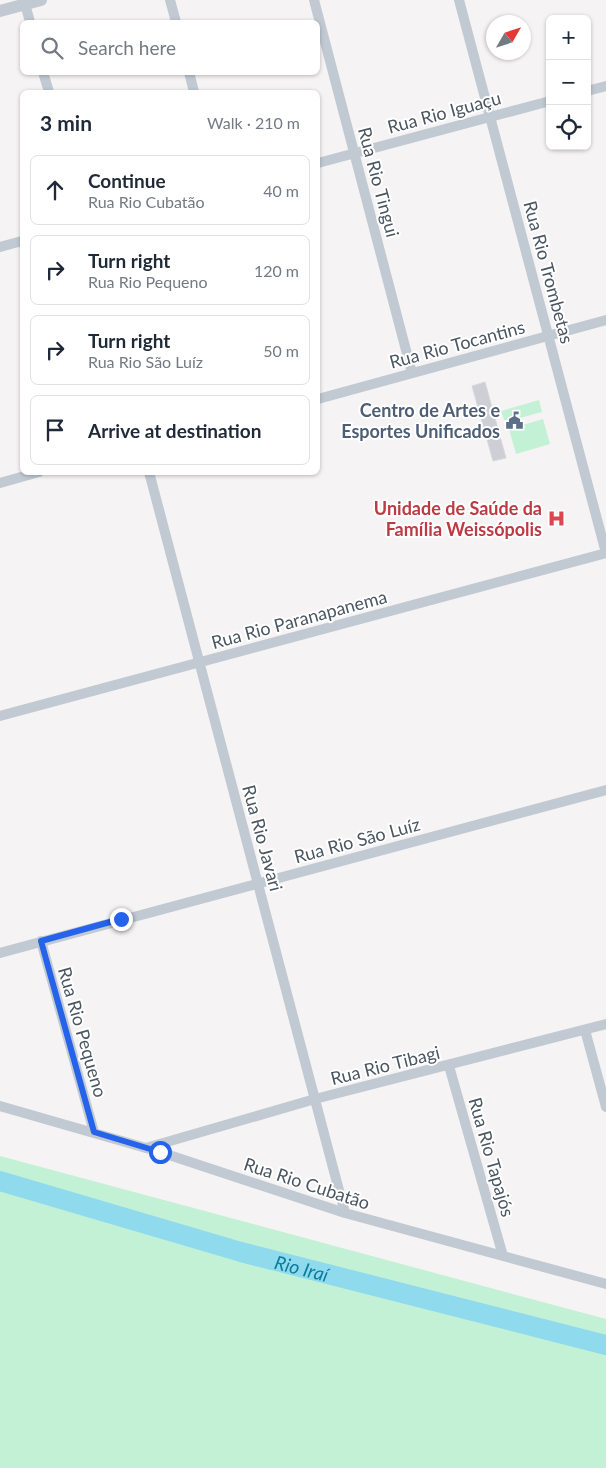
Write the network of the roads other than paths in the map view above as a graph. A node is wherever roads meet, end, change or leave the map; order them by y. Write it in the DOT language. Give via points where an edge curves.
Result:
graph roads {
  1 [pos="41,0"];
  2 [pos="170,0"];
  3 [pos="314,0"];
  4 [pos="459,0"];
  5 [pos="24,2"];
  6 [pos="0,11"];
  7 [pos="29,20"];
  8 [pos="175,20"];
  9 [pos="319,20"];
  10 [pos="320,23"];
  11 [pos="44,75"];
  12 [pos="190,75"];
  13 [pos="606,86"];
  14 [pos="48,90"];
  15 [pos="194,90"];
  16 [pos="591,90"];
  17 [pos="546,102"];
  18 [pos="490,116"];
  19 [pos="354,153"];
  20 [pos="320,162"];
  21 [pos="20,242"];
  22 [pos="0,247"];
  23 [pos="606,320"];
  24 [pos="549,335"];
  25 [pos="412,373"];
  26 [pos="320,398"];
  27 [pos="28,475"];
  28 [pos="150,475"];
  29 [pos="0,483"];
  30 [pos="606,553"];
  31 [pos="200,663"];
  32 [pos="0,716"];
  33 [pos="606,790"];
  34 [pos="258,883"];
  35 [pos="41,941"];
  36 [pos="0,952"];
  37 [pos="606,1024"];
  38 [pos="585,1030"];
  39 [pos="449,1066"];
  40 [pos="315,1099"];
  41 [pos="0,1106"];
  42 [pos="606,1108"];
  43 [pos="94,1132"];
  44 [pos="173,1140"];
  45 [pos="145,1149"];
  46 [pos="160,1152"];
  47 [pos="345,1213"];
  48 [pos="504,1256"];
  49 [pos="606,1284"];
  1 -- 5 [label="street"];
  2 -- 8 [label="street"];
  3 -- 9 [label="street, Rua Rio Tingui"];
  4 -- 18 [label="street, Rua Rio Trombetas"];
  5 -- 6 [label="street"];
  5 -- 7 [label="street"];
  10 -- 19 [label="street, Rua Rio Tingui"];
  11 -- 14 [label="street"];
  12 -- 15 [label="street"];
  13 -- 16 [label="street"];
  17 -- 18 [label="street, Rua Rio Iguaçu"];
  18 -- 19 [label="street, Rua Rio Iguaçu"];
  18 -- 24 [label="street, Rua Rio Trombetas"];
  19 -- 20 [label="street, Rua Rio Iguaçu"];
  19 -- 25 [label="street, Rua Rio Tingui"];
  21 -- 22 [label="street"];
  23 -- 24 [label="street, Rua Rio Tocantins"];
  24 -- 25 [label="street, Rua Rio Tocantins"];
  24 -- 30 [label="street, Rua Rio Trombetas"];
  25 -- 26 [label="street, Rua Rio Tocantins"];
  27 -- 29 [label="street"];
  28 -- 31 [label="street, Rua Rio Javari"];
  30 -- 31 [label="street, Rua Rio Paranapanema"];
  31 -- 32 [label="street, Rua Rio Paranapanema"];
  31 -- 34 [label="street, Rua Rio Javari"];
  33 -- 34 [label="street, Rua Rio São Luíz"];
  34 -- 35 [label="street, Rua Rio São Luíz"];
  34 -- 40 [label="street, Rua Rio Javari"];
  35 -- 36 [label="street, Rua Rio São Luíz"];
  35 -- 43 [label="street, Rua Rio Pequeno"];
  37 -- 38 [label="street, Rua Rio Tibagi"];
  38 -- 39 [label="street, Rua Rio Tibagi"];
  38 -- 42 [label="street"];
  39 -- 40 [label="street, Rua Rio Tibagi"];
  39 -- 48 [label="street, Rua Rio Tapajós"];
  40 -- 44 [label="street, Rua Rio Tibagi"];
  40 -- 47 [label="street, Rua Rio Javari"];
  41 -- 43 [label="street, Rua Rio Cubatão"];
  43 -- 45 [label="street, Rua Rio Cubatão"];
  44 -- 45 [label="street, Rua Rio Tibagi"];
  44 -- 46 [label="street, Rua Rio Tibagi"];
  45 -- 46 [label="street, Rua Rio Cubatão"];
  46 -- 47 [label="street, Rua Rio Cubatão"];
  47 -- 48 [label="street, Rua Rio Cubatão"];
  48 -- 49 [label="street, Rua Rio Cubatão"];
}
